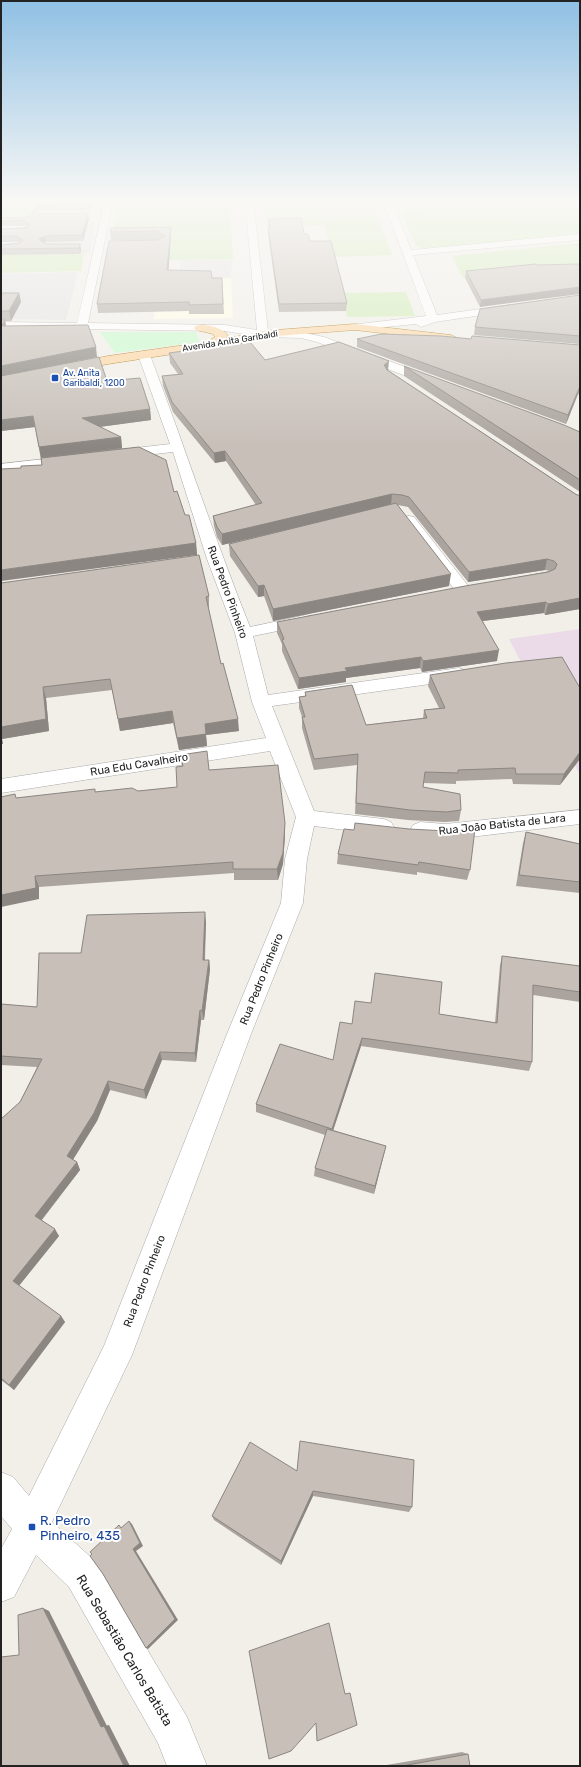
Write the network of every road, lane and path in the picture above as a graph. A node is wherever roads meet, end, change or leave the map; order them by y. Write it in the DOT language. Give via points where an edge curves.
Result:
graph roads {
  1 [pos="92,282"];
  2 [pos="258,282"];
  3 [pos="419,282"];
  4 [pos="520,306"];
  5 [pos="433,319"];
  6 [pos="1,325"];
  7 [pos="82,326"];
  8 [pos="355,327"];
  9 [pos="200,328"];
  10 [pos="263,334"];
  11 [pos="432,336"];
  12 [pos="463,339"];
  13 [pos="202,345"];
  14 [pos="351,351"];
  15 [pos="144,355"];
  16 [pos="59,370"];
  17 [pos="439,384"];
  18 [pos="405,385"];
  19 [pos="178,447"];
  20 [pos="101,456"];
  21 [pos="86,458"];
  22 [pos="1,468"];
  23 [pos="402,511"];
  24 [pos="229,549"];
  25 [pos="210,557"];
  26 [pos="463,590"];
  27 [pos="323,617"];
  28 [pos="244,632"];
  29 [pos="477,671"];
  30 [pos="261,702"];
  31 [pos="277,743"];
  32 [pos="1,786"];
  33 [pos="580,817"];
  34 [pos="306,818"];
  35 [pos="1,1489"];
  36 [pos="32,1527"];
  37 [pos="1,1584"];
  38 [pos="187,1766"];
  1 -- 7 [label="street"];
  2 -- 10 [label="street"];
  3 -- 5 [label="street"];
  4 -- 5 [label="street, Avenida Anita Garibaldi"];
  5 -- 8 [label="street, Avenida Anita Garibaldi"];
  5 -- 11 [label="street" via="425,321 419,327 420,331"];
  6 -- 7 [label="street"];
  7 -- 9 [label="street"];
  8 -- 10 [label="main road, Avenida Anita Garibaldi"];
  8 -- 11 [label="main road"];
  9 -- 10 [label="street" via="225,328"];
  9 -- 13 [label="main road" via="222,335 220,339"];
  10 -- 13 [label="main road, Avenida Anita Garibaldi" via="225,343"];
  10 -- 14 [label="street" via="301,335"];
  11 -- 12 [label="main road"];
  13 -- 15 [label="main road, Avenida Anita Garibaldi"];
  14 -- 17 [label="street"];
  14 -- 18 [label="street"];
  15 -- 16 [label="main road, Avenida Anita Garibaldi"];
  15 -- 19 [label="street, Rua Pedro Pinheiro"];
  19 -- 20 [label="street"];
  19 -- 25 [label="street, Rua Pedro Pinheiro"];
  21 -- 22 [label="street"];
  23 -- 26 [label="street"];
  24 -- 25 [label="street"];
  25 -- 28 [label="street, Rua Pedro Pinheiro"];
  27 -- 28 [label="street"];
  28 -- 30 [label="street, Rua Pedro Pinheiro"];
  29 -- 30 [label="street"];
  30 -- 31 [label="street, Rua Pedro Pinheiro"];
  31 -- 32 [label="street, Rua Edu Cavalheiro"];
  31 -- 34 [label="street, Rua Pedro Pinheiro"];
  33 -- 34 [label="street, Rua João Batista de Lara" via="446,832"];
  34 -- 36 [label="street, Rua Pedro Pinheiro" via="296,859 292,903 116,1355"];
  35 -- 36 [label="street, Rua Sebastião Carlos Batista"];
  36 -- 37 [label="street, Rua Pedro Pinheiro"];
  36 -- 38 [label="street, Rua Sebastião Carlos Batista" via="82,1574 174,1731"];
}
